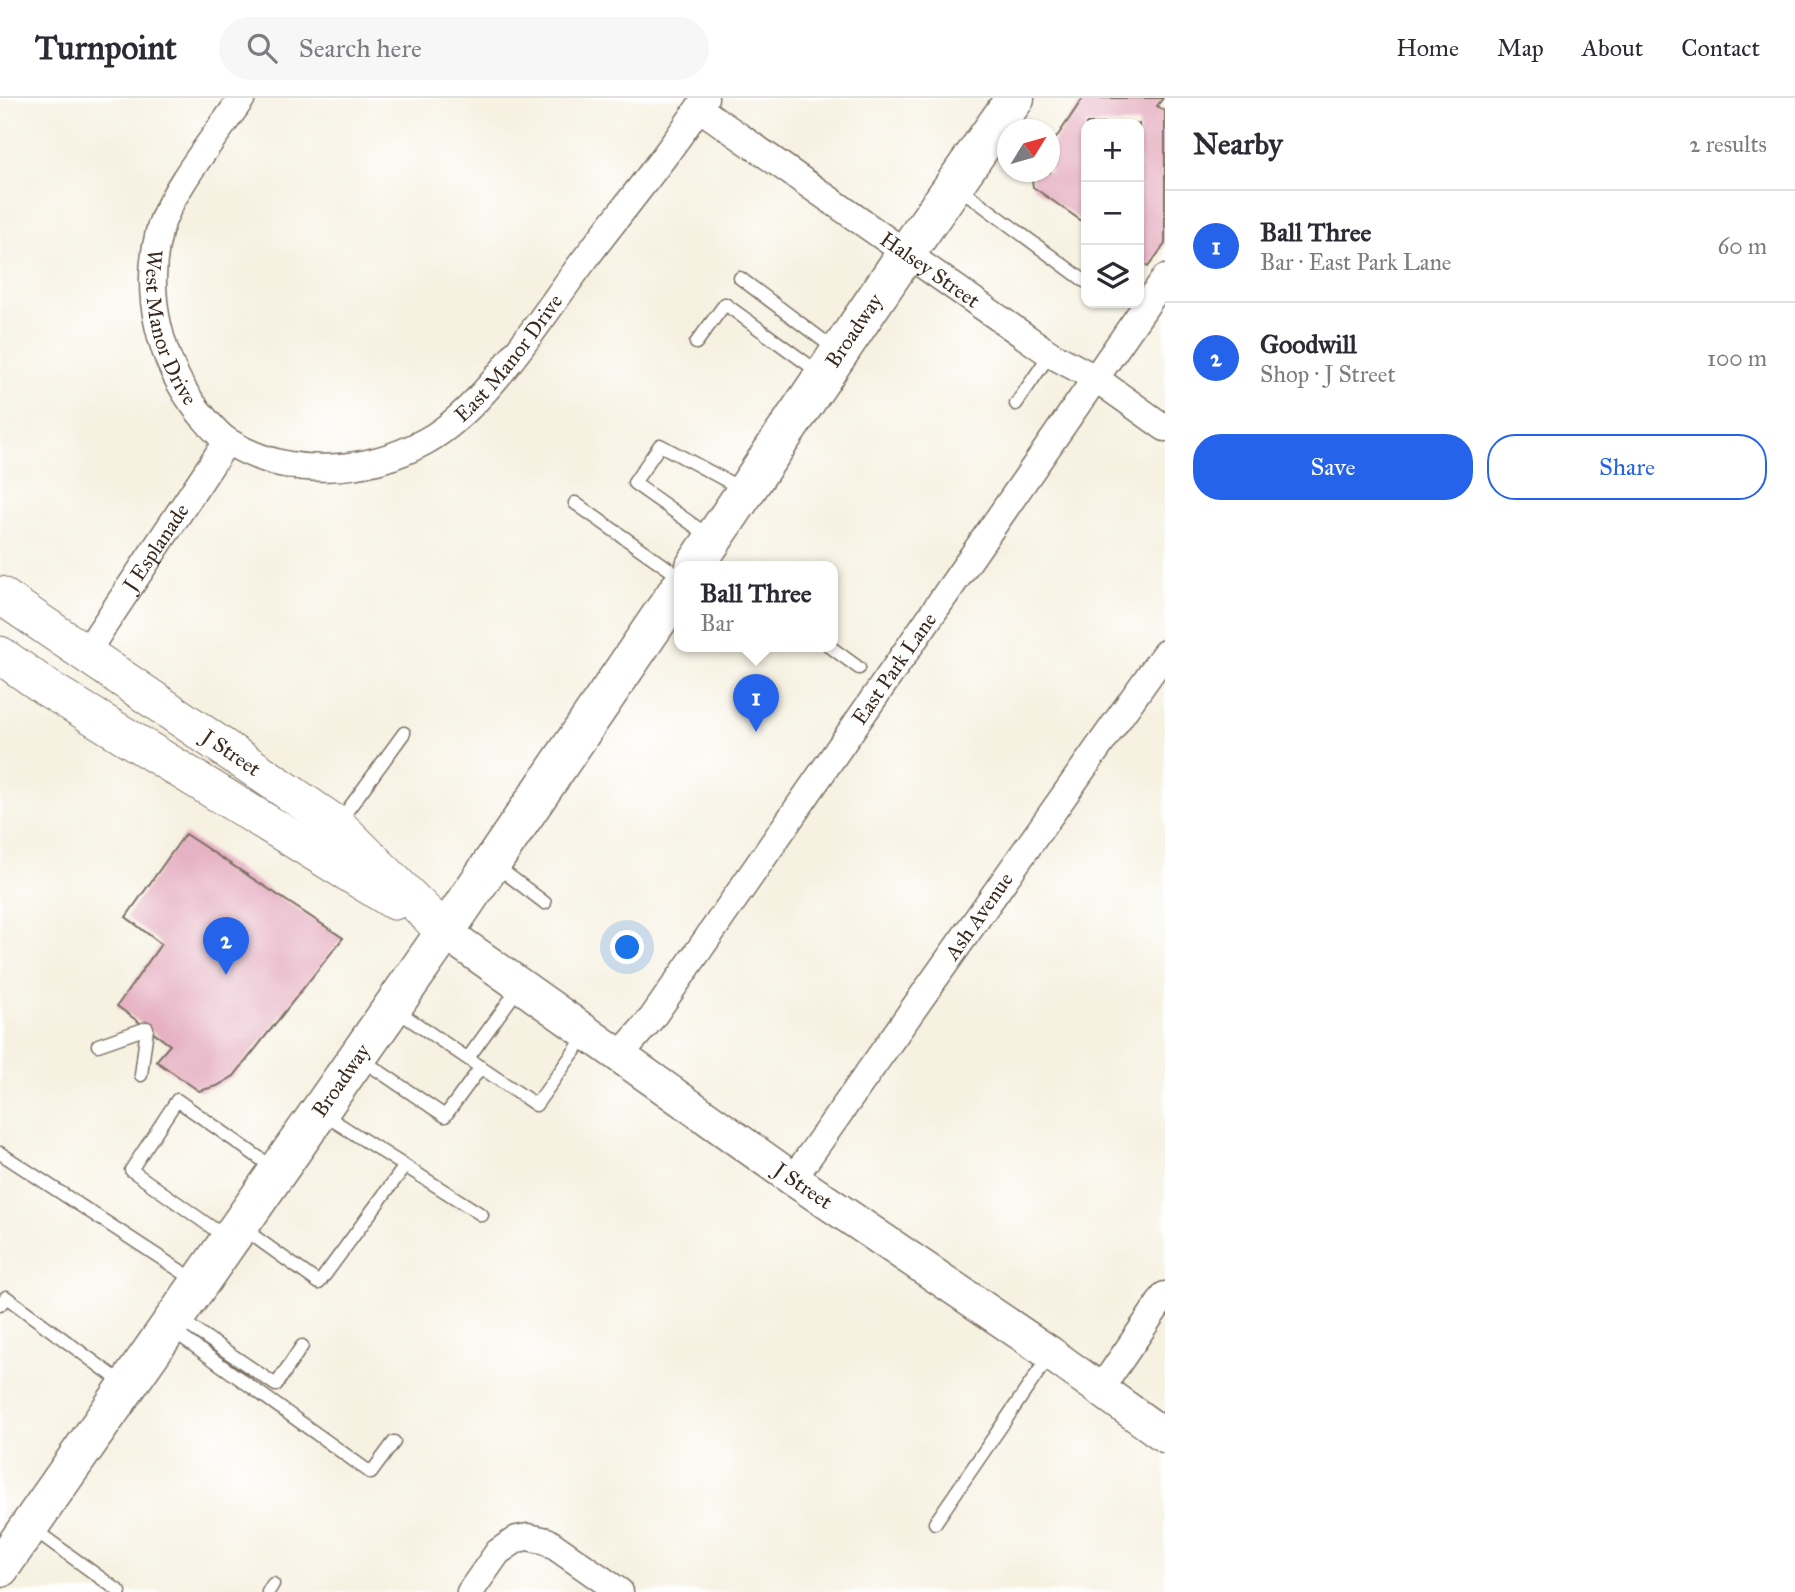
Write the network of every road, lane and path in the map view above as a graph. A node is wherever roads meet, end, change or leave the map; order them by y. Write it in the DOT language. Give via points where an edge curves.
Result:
graph roads {
  1 [pos="242,98"];
  2 [pos="1009,100"];
  3 [pos="702,103"];
  4 [pos="955,185"];
  5 [pos="907,252"];
  6 [pos="740,278"];
  7 [pos="1081,278"];
  8 [pos="1165,278"];
  9 [pos="696,343"];
  10 [pos="1050,354"];
  11 [pos="831,364"];
  12 [pos="1095,378"];
  13 [pos="1016,404"];
  14 [pos="1165,428"];
  15 [pos="227,441"];
  16 [pos="745,491"];
  17 [pos="575,503"];
  18 [pos="699,559"];
  19 [pos="0,595"];
  20 [pos="674,596"];
  21 [pos="837,652"];
  22 [pos="1165,653"];
  23 [pos="85,654"];
  24 [pos="0,655"];
  25 [pos="859,668"];
  26 [pos="404,733"];
  27 [pos="337,825"];
  28 [pos="493,863"];
  29 [pos="545,903"];
  30 [pos="445,932"];
  31 [pos="520,985"];
  32 [pos="393,1008"];
  33 [pos="588,1032"];
  34 [pos="99,1045"];
  35 [pos="620,1055"];
  36 [pos="358,1057"];
  37 [pos="468,1059"];
  38 [pos="481,1068"];
  39 [pos="141,1075"];
  40 [pos="319,1112"];
  41 [pos="0,1153"];
  42 [pos="405,1166"];
  43 [pos="278,1171"];
  44 [pos="793,1179"];
  45 [pos="482,1215"];
  46 [pos="235,1233"];
  47 [pos="199,1284"];
  48 [pos="1165,1295"];
  49 [pos="0,1305"];
  50 [pos="172,1322"];
  51 [pos="302,1346"];
  52 [pos="1051,1354"];
  53 [pos="127,1387"];
  54 [pos="1100,1390"];
  55 [pos="1165,1436"];
  56 [pos="394,1442"];
  57 [pos="935,1523"];
  58 [pos="29,1526"];
  59 [pos="0,1568"];
  60 [pos="120,1592"];
  61 [pos="470,1592"];
  62 [pos="621,1592"];
  1 -- 15 [label="street, West Manor Drive" via="168,208 155,257 155,310 169,360 193,404"];
  2 -- 4 [label="main road, Broadway"];
  3 -- 5 [label="street, Halsey Street"];
  3 -- 15 [label="street, East Manor Drive" via="497,377 452,424 429,440 377,462 324,468 274,461"];
  4 -- 5 [label="main road, Broadway"];
  4 -- 7 [label="lane"];
  5 -- 10 [label="street, Halsey Street"];
  5 -- 11 [label="main road, Broadway"];
  6 -- 11 [label="lane"];
  8 -- 12 [label="street, East Park Lane"];
  9 -- 11 [label="lane" via="724,304"];
  10 -- 12 [label="street, Halsey Street"];
  10 -- 13 [label="lane"];
  11 -- 16 [label="main road, Broadway"];
  12 -- 14 [label="street, Halsey Street"];
  12 -- 35 [label="street, East Park Lane" via="652,1018"];
  15 -- 23 [label="street, J Esplanade"];
  16 -- 18 [label="main road, Broadway"];
  16 -- 18 [label="lane" via="660,445 635,483"];
  17 -- 18 [label="lane"];
  19 -- 23 [label="main road, J Street"];
  20 -- 28 [label="main road, Broadway"];
  21 -- 25 [label="lane"];
  22 -- 44 [label="street, Ash Avenue"];
  23 -- 27 [label="main road, J Street"];
  24 -- 30 [label="main road, J Street"];
  26 -- 27 [label="lane"];
  27 -- 30 [label="main road, J Street"];
  28 -- 29 [label="lane"];
  28 -- 30 [label="main road, Broadway"];
  30 -- 31 [label="street, J Street"];
  30 -- 32 [label="main road, Broadway"];
  31 -- 33 [label="street, J Street"];
  31 -- 37 [label="lane"];
  32 -- 36 [label="main road, Broadway"];
  32 -- 37 [label="lane"];
  33 -- 35 [label="street, J Street"];
  33 -- 38 [label="lane" via="536,1105"];
  34 -- 39 [label="lane" via="147,1028"];
  35 -- 44 [label="street, J Street"];
  36 -- 38 [label="lane" via="444,1116"];
  36 -- 40 [label="main road, Broadway"];
  37 -- 38 [label="lane"];
  40 -- 42 [label="lane"];
  40 -- 43 [label="main road, Broadway"];
  41 -- 47 [label="lane"];
  42 -- 45 [label="lane"];
  42 -- 46 [label="lane" via="319,1283"];
  43 -- 46 [label="main road, Broadway"];
  43 -- 46 [label="lane" via="177,1100 131,1170"];
  44 -- 52 [label="street, J Street"];
  46 -- 47 [label="main road, Broadway"];
  47 -- 50 [label="main road, Broadway"];
  48 -- 54 [label="street"];
  49 -- 53 [label="lane" via="6,1297"];
  50 -- 51 [label="lane" via="276,1385"];
  50 -- 53 [label="main road, Broadway"];
  50 -- 56 [label="lane" via="371,1473"];
  52 -- 54 [label="street, J Street"];
  52 -- 57 [label="lane"];
  53 -- 58 [label="main road, Broadway"];
  54 -- 55 [label="street, J Street"];
  58 -- 59 [label="main road, Broadway"];
  58 -- 60 [label="lane"];
  61 -- 62 [label="street" via="498,1552 528,1537 547,1541"];
}
